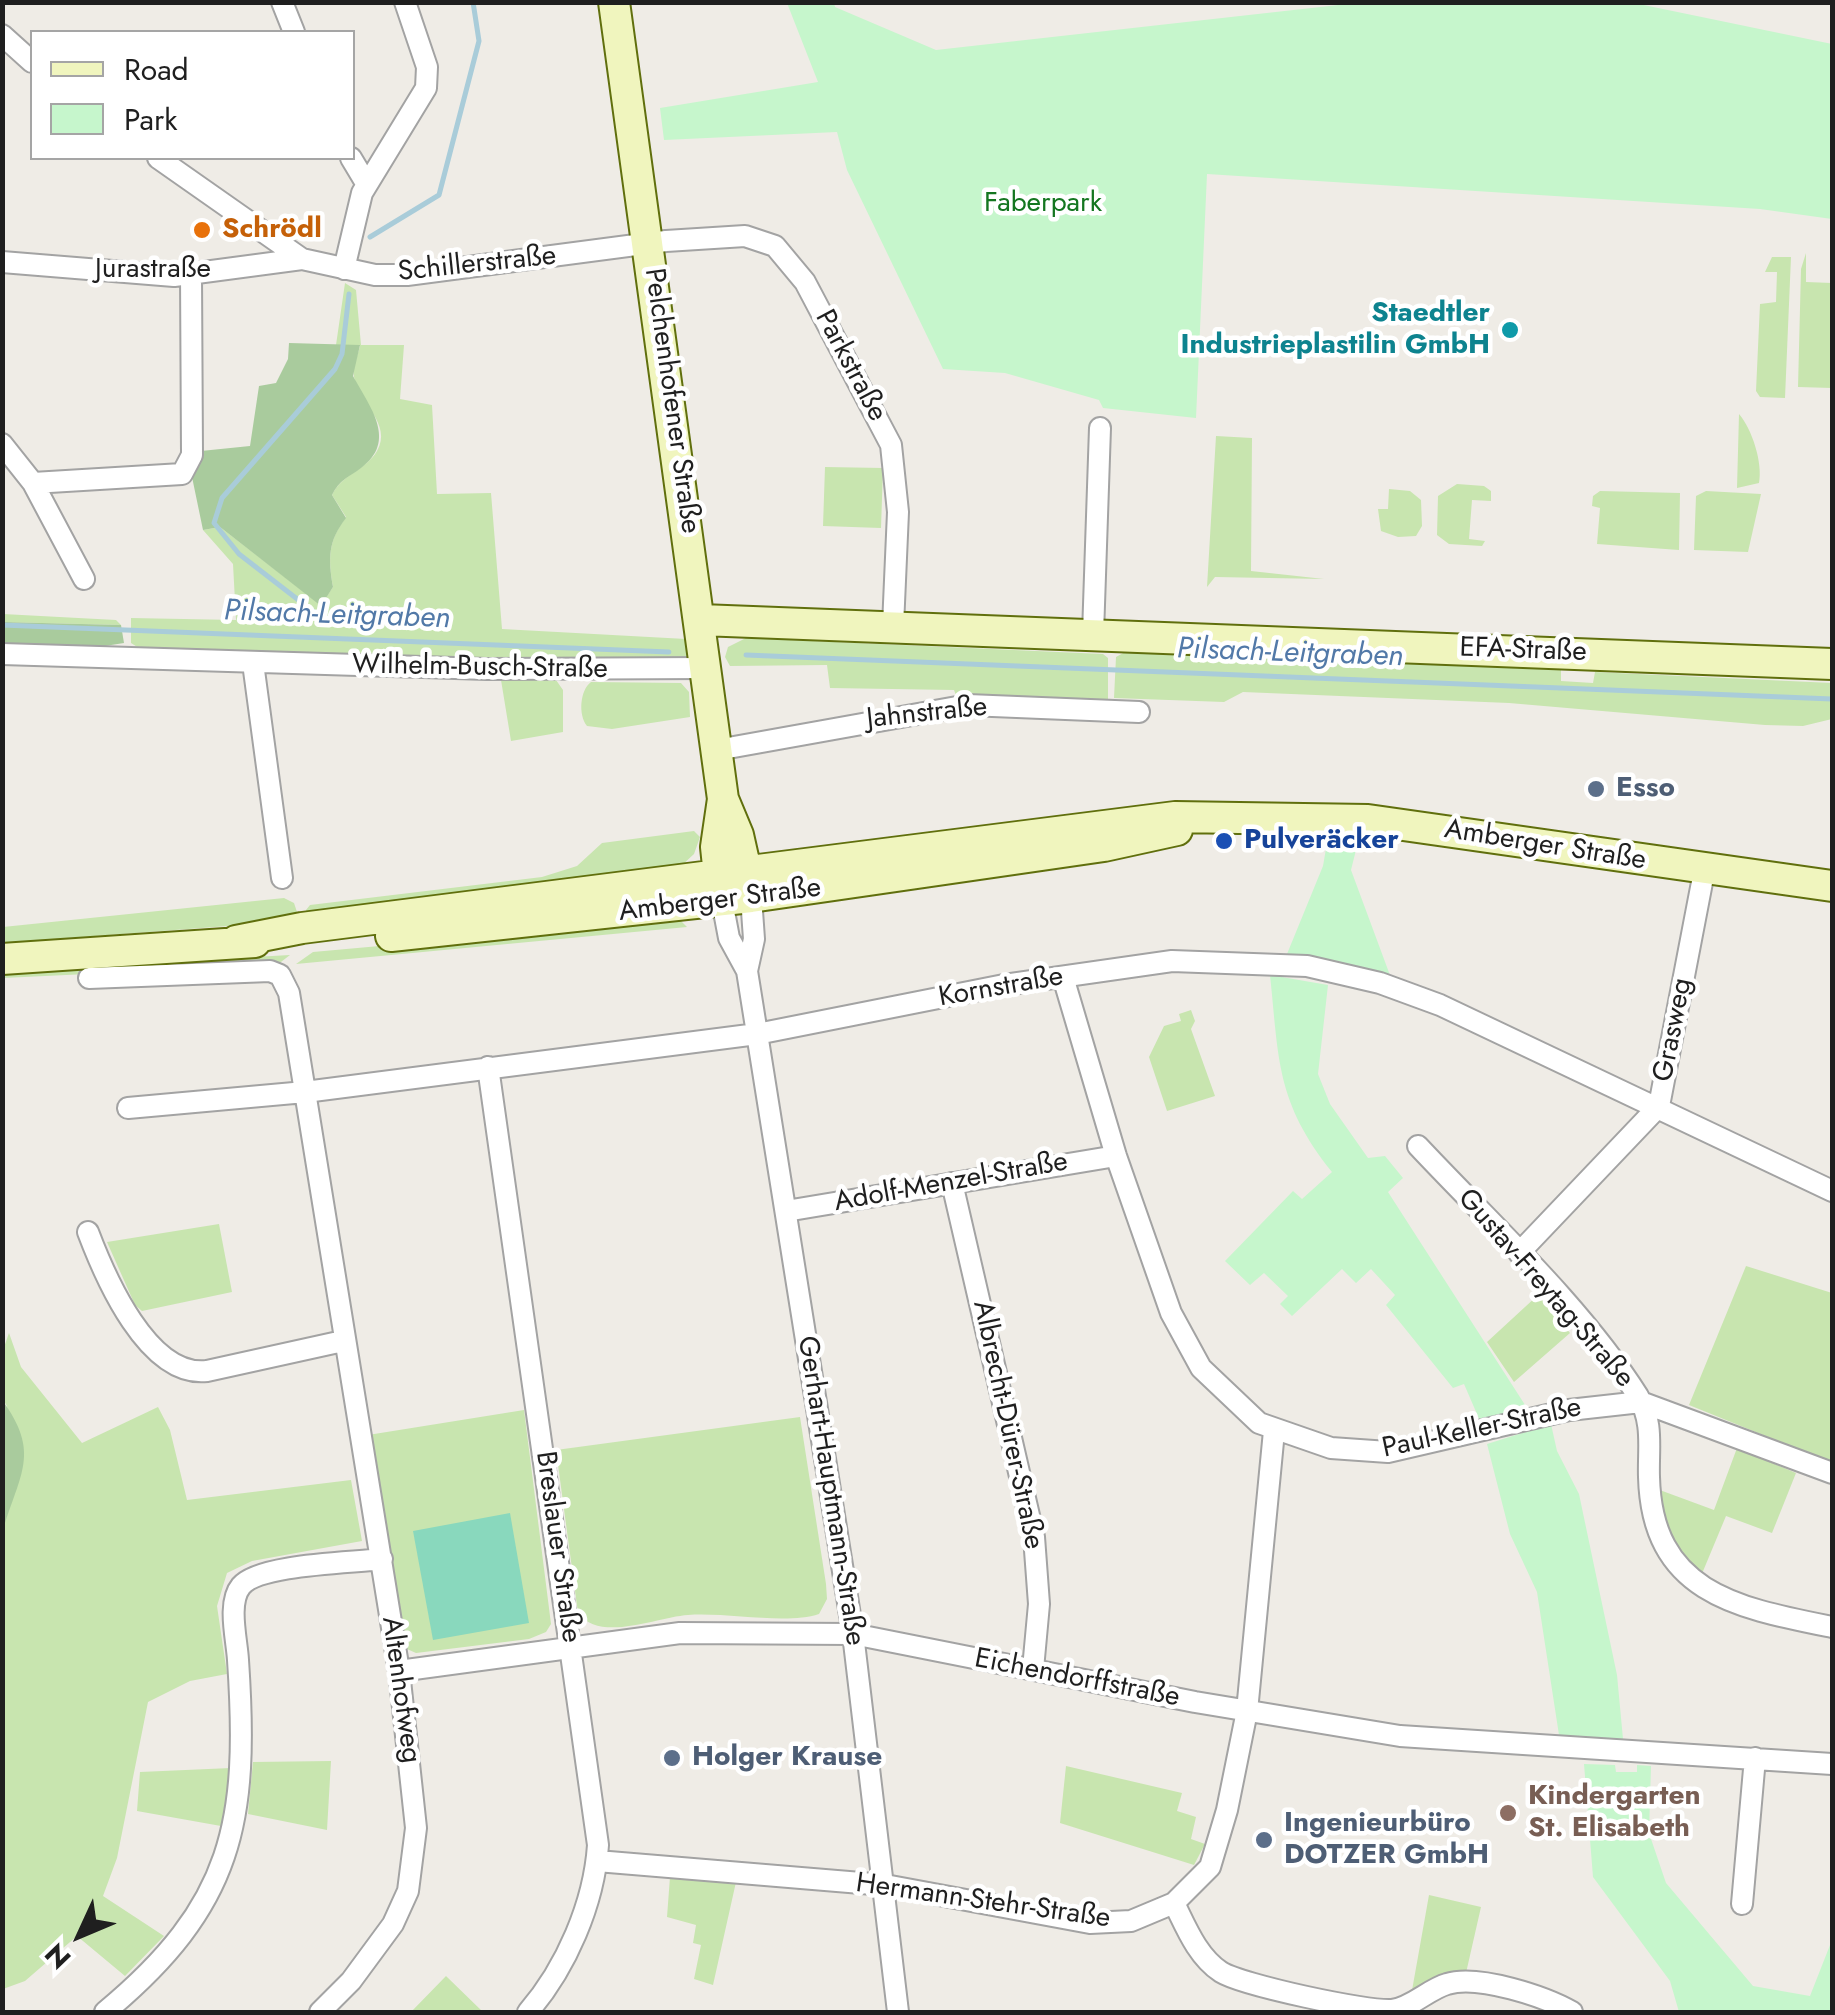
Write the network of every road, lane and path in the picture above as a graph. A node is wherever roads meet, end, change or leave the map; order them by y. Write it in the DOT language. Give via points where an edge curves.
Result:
graph roads {
  1 [pos="282,2"];
  2 [pos="405,2"];
  3 [pos="614,2"];
  4 [pos="293,30"];
  5 [pos="2,36"];
  6 [pos="30,60"];
  7 [pos="161,160"];
  8 [pos="351,160"];
  9 [pos="366,183"];
  10 [pos="648,242"];
  11 [pos="302,259"];
  12 [pos="2,262"];
  13 [pos="344,269"];
  14 [pos="191,275"];
  15 [pos="1100,428"];
  16 [pos="2,444"];
  17 [pos="32,483"];
  18 [pos="84,579"];
  19 [pos="701,620"];
  20 [pos="893,626"];
  21 [pos="1093,634"];
  22 [pos="2,654"];
  23 [pos="253,664"];
  24 [pos="1832,664"];
  25 [pos="707,668"];
  26 [pos="1139,712"];
  27 [pos="717,750"];
  28 [pos="1704,872"];
  29 [pos="282,878"];
  30 [pos="1832,886"];
  31 [pos="735,887"];
  32 [pos="2,960"];
  33 [pos="747,971"];
  34 [pos="1063,977"];
  35 [pos="89,978"];
  36 [pos="757,1034"];
  37 [pos="488,1067"];
  38 [pos="305,1092"];
  39 [pos="1659,1106"];
  40 [pos="128,1108"];
  41 [pos="1418,1146"];
  42 [pos="1116,1156"];
  43 [pos="952,1184"];
  44 [pos="1832,1191"];
  45 [pos="786,1211"];
  46 [pos="88,1232"];
  47 [pos="1519,1253"];
  48 [pos="343,1341"];
  49 [pos="1641,1402"];
  50 [pos="1274,1431"];
  51 [pos="1832,1473"];
  52 [pos="382,1560"];
  53 [pos="1832,1627"];
  54 [pos="853,1634"];
  55 [pos="572,1646"];
  56 [pos="1033,1669"];
  57 [pos="399,1670"];
  58 [pos="1246,1711"];
  59 [pos="1755,1758"];
  60 [pos="1832,1764"];
  61 [pos="596,1862"];
  62 [pos="885,1885"];
  63 [pos="1174,1903"];
  64 [pos="1742,1904"];
  65 [pos="105,2012"];
  66 [pos="320,2012"];
  67 [pos="528,2012"];
  68 [pos="898,2012"];
  69 [pos="1572,2012"];
  1 -- 4 [label="street"];
  2 -- 9 [label="street" via="428,78"];
  3 -- 10 [label="main road, Pelchenhofener Straße"];
  5 -- 6 [label="street"];
  7 -- 11 [label="street, Schillerstraße"];
  8 -- 9 [label="street"];
  9 -- 13 [label="street"];
  10 -- 13 [label="street, Schillerstraße" via="407,274"];
  10 -- 19 [label="main road, Pelchenhofener Straße"];
  10 -- 20 [label="street, Parkstraße" via="745,236 776,246 798,270 891,445 898,512"];
  11 -- 13 [label="street, Schillerstraße"];
  11 -- 14 [label="street, Jurastraße"];
  12 -- 14 [label="street, Jurastraße"];
  14 -- 17 [label="street" via="192,445 182,474"];
  15 -- 21 [label="street"];
  16 -- 17 [label="street"];
  17 -- 18 [label="street"];
  19 -- 20 [label="main road, EFA-Straße"];
  19 -- 25 [label="main road, Pelchenhofener Straße"];
  20 -- 21 [label="main road, EFA-Straße"];
  21 -- 24 [label="main road, EFA-Straße"];
  22 -- 23 [label="street, Wilhelm-Busch-Straße"];
  23 -- 25 [label="street, Wilhelm-Busch-Straße"];
  23 -- 29 [label="street"];
  25 -- 27 [label="main road, Pelchenhofener Straße"];
  26 -- 27 [label="street, Jahnstraße" via="968,705"];
  27 -- 31 [label="main road, Pelchenhofener Straße"];
  28 -- 30 [label="main road, Amberger Straße"];
  28 -- 31 [label="main road, Amberger Straße" via="1368,820 1273,816 1146,818"];
  28 -- 39 [label="street, Grasweg"];
  31 -- 32 [label="main road, Amberger Straße"];
  31 -- 33 [label="street, Gerhart-Hauptmann-Straße" via="754,939"];
  31 -- 33 [label="street, Gerhart-Hauptmann-Straße" via="730,938"];
  33 -- 36 [label="street, Gerhart-Hauptmann-Straße"];
  34 -- 36 [label="street, Kornstraße"];
  34 -- 39 [label="street, Kornstraße" via="1172,961 1306,966 1440,1005"];
  34 -- 42 [label="street, Paul-Keller-Straße"];
  35 -- 38 [label="street, Altenhofweg" via="275,972 289,993"];
  36 -- 37 [label="street, Kornstraße"];
  36 -- 45 [label="street, Gerhart-Hauptmann-Straße"];
  37 -- 38 [label="street, Kornstraße"];
  37 -- 55 [label="street, Breslauer Straße"];
  38 -- 40 [label="street, Kornstraße"];
  38 -- 48 [label="street, Altenhofweg"];
  39 -- 44 [label="street, Kornstraße"];
  39 -- 47 [label="street, Grasweg"];
  41 -- 47 [label="street, Gustav-Freytag-Straße"];
  42 -- 43 [label="street, Adolf-Menzel-Straße"];
  42 -- 50 [label="street, Paul-Keller-Straße" via="1184,1341 1217,1386"];
  43 -- 45 [label="street, Adolf-Menzel-Straße"];
  43 -- 56 [label="street, Albrecht-Dürer-Straße" via="1034,1537 1039,1604"];
  45 -- 54 [label="street, Gerhart-Hauptmann-Straße"];
  46 -- 48 [label="street" via="123,1310 188,1370"];
  47 -- 49 [label="street, Gustav-Freytag-Straße"];
  48 -- 52 [label="street, Altenhofweg"];
  49 -- 50 [label="street, Paul-Keller-Straße" via="1569,1410 1388,1452 1331,1448"];
  49 -- 51 [label="street, Paul-Keller-Straße"];
  49 -- 53 [label="street, Gustav-Freytag-Straße" via="1651,1434 1655,1526 1673,1562 1709,1592"];
  50 -- 58 [label="street, Hermann-Stehr-Straße"];
  52 -- 57 [label="street, Altenhofweg"];
  52 -- 65 [label="street" via="275,1572 238,1588 243,1752 233,1833 187,1931"];
  54 -- 55 [label="street, Eichendorffstraße" via="714,1631"];
  54 -- 56 [label="street, Eichendorffstraße"];
  54 -- 62 [label="street, Gerhart-Hauptmann-Straße"];
  55 -- 57 [label="street, Eichendorffstraße"];
  55 -- 61 [label="street, Breslauer Straße"];
  56 -- 58 [label="street, Eichendorffstraße"];
  57 -- 66 [label="street, Altenhofweg" via="416,1828 408,1892 372,1954"];
  58 -- 59 [label="street, Eichendorffstraße" via="1400,1736"];
  58 -- 63 [label="street, Hermann-Stehr-Straße" via="1218,1848 1202,1877"];
  59 -- 60 [label="street, Eichendorffstraße"];
  59 -- 64 [label="street"];
  61 -- 62 [label="street, Hermann-Stehr-Straße"];
  61 -- 67 [label="street, Breslauer Straße" via="573,1940"];
  62 -- 63 [label="street, Hermann-Stehr-Straße" via="1090,1923 1130,1921"];
  62 -- 68 [label="street, Gerhart-Hauptmann-Straße"];
  63 -- 69 [label="street" via="1211,1964 1260,1986 1394,2010 1450,1982 1477,1984 1552,2000"];
}
